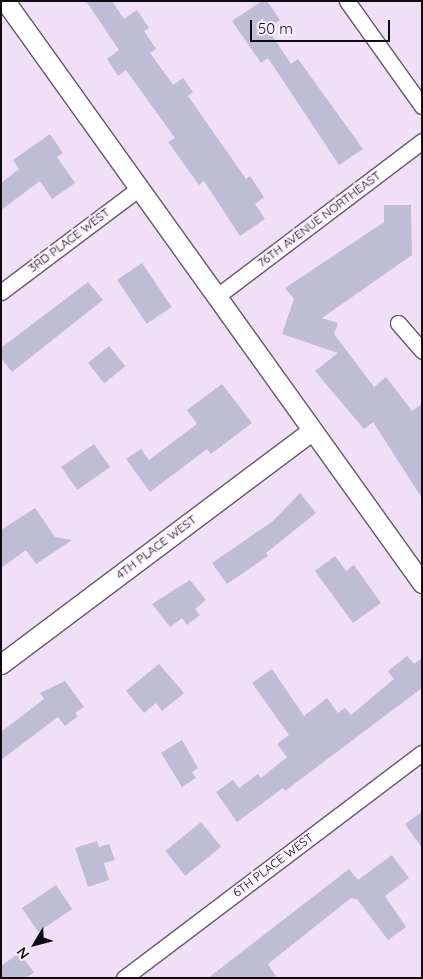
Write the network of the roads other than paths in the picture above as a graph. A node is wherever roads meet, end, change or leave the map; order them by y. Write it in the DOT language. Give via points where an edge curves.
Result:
graph roads {
  1 [pos="5,1"];
  2 [pos="347,1"];
  3 [pos="422,106"];
  4 [pos="422,141"];
  5 [pos="138,189"];
  6 [pos="1,292"];
  7 [pos="216,297"];
  8 [pos="398,323"];
  9 [pos="422,351"];
  10 [pos="311,431"];
  11 [pos="422,583"];
  12 [pos="1,664"];
  13 [pos="422,753"];
  14 [pos="124,978"];
  1 -- 5 [label="street"];
  2 -- 3 [label="street"];
  4 -- 7 [label="street, 76TH AVENUE NORTHEAST"];
  5 -- 6 [label="street, 3RD PLACE WEST"];
  5 -- 7 [label="street"];
  7 -- 10 [label="street"];
  8 -- 9 [label="street"];
  10 -- 11 [label="street"];
  10 -- 12 [label="street, 4TH PLACE WEST"];
  13 -- 14 [label="street, 6TH PLACE WEST"];
}
